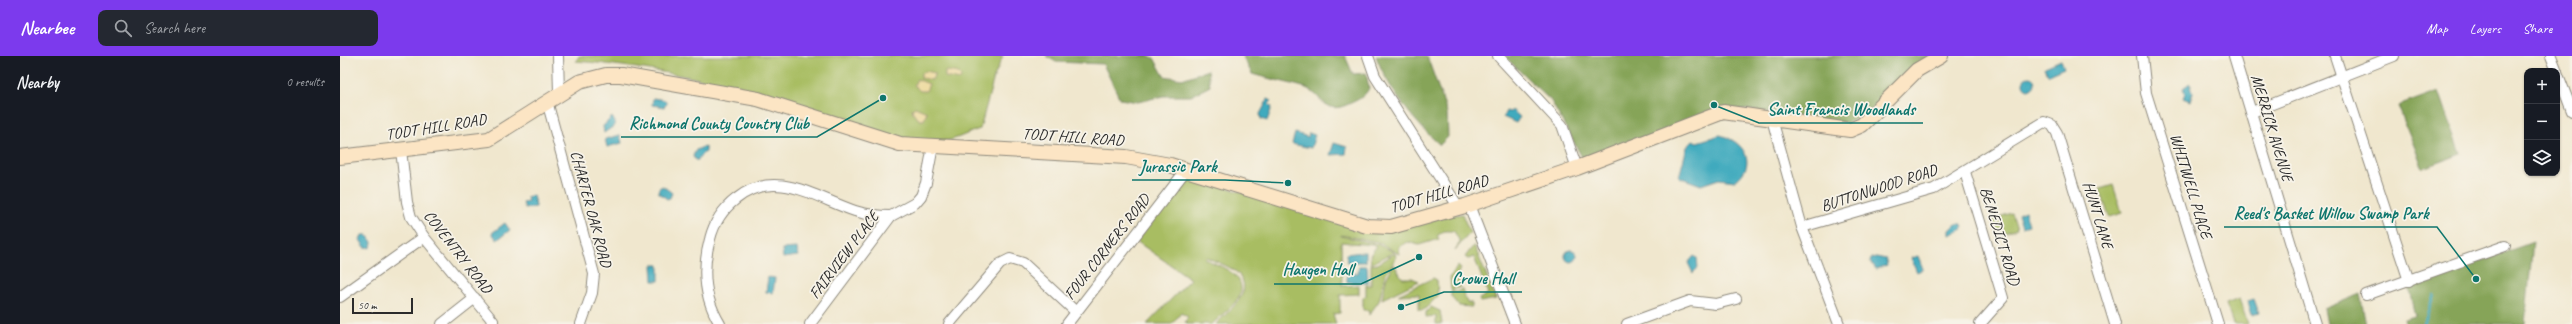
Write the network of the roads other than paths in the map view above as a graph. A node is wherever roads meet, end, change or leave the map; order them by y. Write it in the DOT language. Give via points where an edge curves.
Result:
graph roads {
  1 [pos="558,56"];
  2 [pos="1368,56"];
  3 [pos="1498,56"];
  4 [pos="1941,56"];
  5 [pos="2142,56"];
  6 [pos="2234,56"];
  7 [pos="2335,56"];
  8 [pos="2394,56"];
  9 [pos="2550,56"];
  10 [pos="2556,68"];
  11 [pos="2342,77"];
  12 [pos="2572,81"];
  13 [pos="2561,82"];
  14 [pos="559,93"];
  15 [pos="547,101"];
  16 [pos="2572,111"];
  17 [pos="2252,112"];
  18 [pos="1772,119"];
  19 [pos="2044,122"];
  20 [pos="933,146"];
  21 [pos="401,150"];
  22 [pos="340,157"];
  23 [pos="1577,168"];
  24 [pos="1186,170"];
  25 [pos="1965,172"];
  26 [pos="1464,206"];
  27 [pos="891,216"];
  28 [pos="1802,227"];
  29 [pos="424,237"];
  30 [pos="2505,246"];
  31 [pos="2408,281"];
  32 [pos="2366,295"];
  33 [pos="340,297"];
  34 [pos="475,298"];
  35 [pos="1736,298"];
  36 [pos="1076,312"];
  37 [pos="492,322"];
  38 [pos="442,324"];
  39 [pos="581,324"];
  40 [pos="720,324"];
  41 [pos="810,324"];
  42 [pos="949,324"];
  43 [pos="1067,324"];
  44 [pos="1515,324"];
  45 [pos="1627,324"];
  46 [pos="1839,324"];
  47 [pos="1980,324"];
  48 [pos="2115,324"];
  49 [pos="2218,324"];
  50 [pos="2315,324"];
  1 -- 14 [label="street"];
  2 -- 26 [label="street" via="1375,76"];
  3 -- 23 [label="street" via="1562,126"];
  4 -- 18 [label="street, TODT HILL ROAD" via="1917,70 1855,128 1841,130"];
  5 -- 49 [label="street, WHITWELL PLACE" via="2146,93"];
  6 -- 17 [label="street, MERRICK AVENUE"];
  7 -- 11 [label="street"];
  8 -- 11 [label="street"];
  9 -- 10 [label="street"];
  11 -- 17 [label="street"];
  11 -- 31 [label="street"];
  12 -- 13 [label="street"];
  13 -- 16 [label="street"];
  14 -- 15 [label="street, TODT HILL ROAD"];
  14 -- 20 [label="street, TODT HILL ROAD" via="579,82 606,75 641,77 758,99 874,138 900,144"];
  15 -- 21 [label="street, TODT HILL ROAD" via="489,139"];
  15 -- 39 [label="street, CHARTER OAK ROAD" via="594,274 592,293"];
  17 -- 50 [label="street, MERRICK AVENUE"];
  18 -- 23 [label="street, TODT HILL ROAD" via="1723,112"];
  18 -- 28 [label="street"];
  19 -- 25 [label="street, BUTTONWOOD ROAD"];
  19 -- 48 [label="street, HUNT LANE" via="2052,125 2057,133"];
  20 -- 24 [label="street, TODT HILL ROAD" via="1126,157"];
  20 -- 27 [label="street, FAIRVIEW PLACE" via="921,196 915,203"];
  21 -- 22 [label="street, TODT HILL ROAD"];
  21 -- 29 [label="street, COVENTRY ROAD" via="407,202 411,217"];
  23 -- 26 [label="street, TODT HILL ROAD"];
  24 -- 26 [label="street, TODT HILL ROAD" via="1367,226 1391,227"];
  24 -- 36 [label="street, FOUR CORNERS ROAD"];
  25 -- 28 [label="street, BUTTONWOOD ROAD" via="1934,189"];
  25 -- 47 [label="street, BENEDICT ROAD" via="2003,298"];
  26 -- 44 [label="street"];
  27 -- 40 [label="street" via="854,210 802,189 783,185 765,186 741,195 724,210 717,221 707,250 706,285 709,301"];
  27 -- 41 [label="street, FAIRVIEW PLACE"];
  28 -- 46 [label="street"];
  29 -- 33 [label="street"];
  29 -- 34 [label="street, COVENTRY ROAD"];
  30 -- 31 [label="street"];
  31 -- 32 [label="street"];
  34 -- 37 [label="street, COVENTRY ROAD"];
  34 -- 38 [label="street"];
  35 -- 45 [label="street" via="1716,304 1690,301"];
  36 -- 42 [label="street" via="1023,263 1010,259 1000,264"];
  36 -- 43 [label="street, FOUR CORNERS ROAD"];
}
